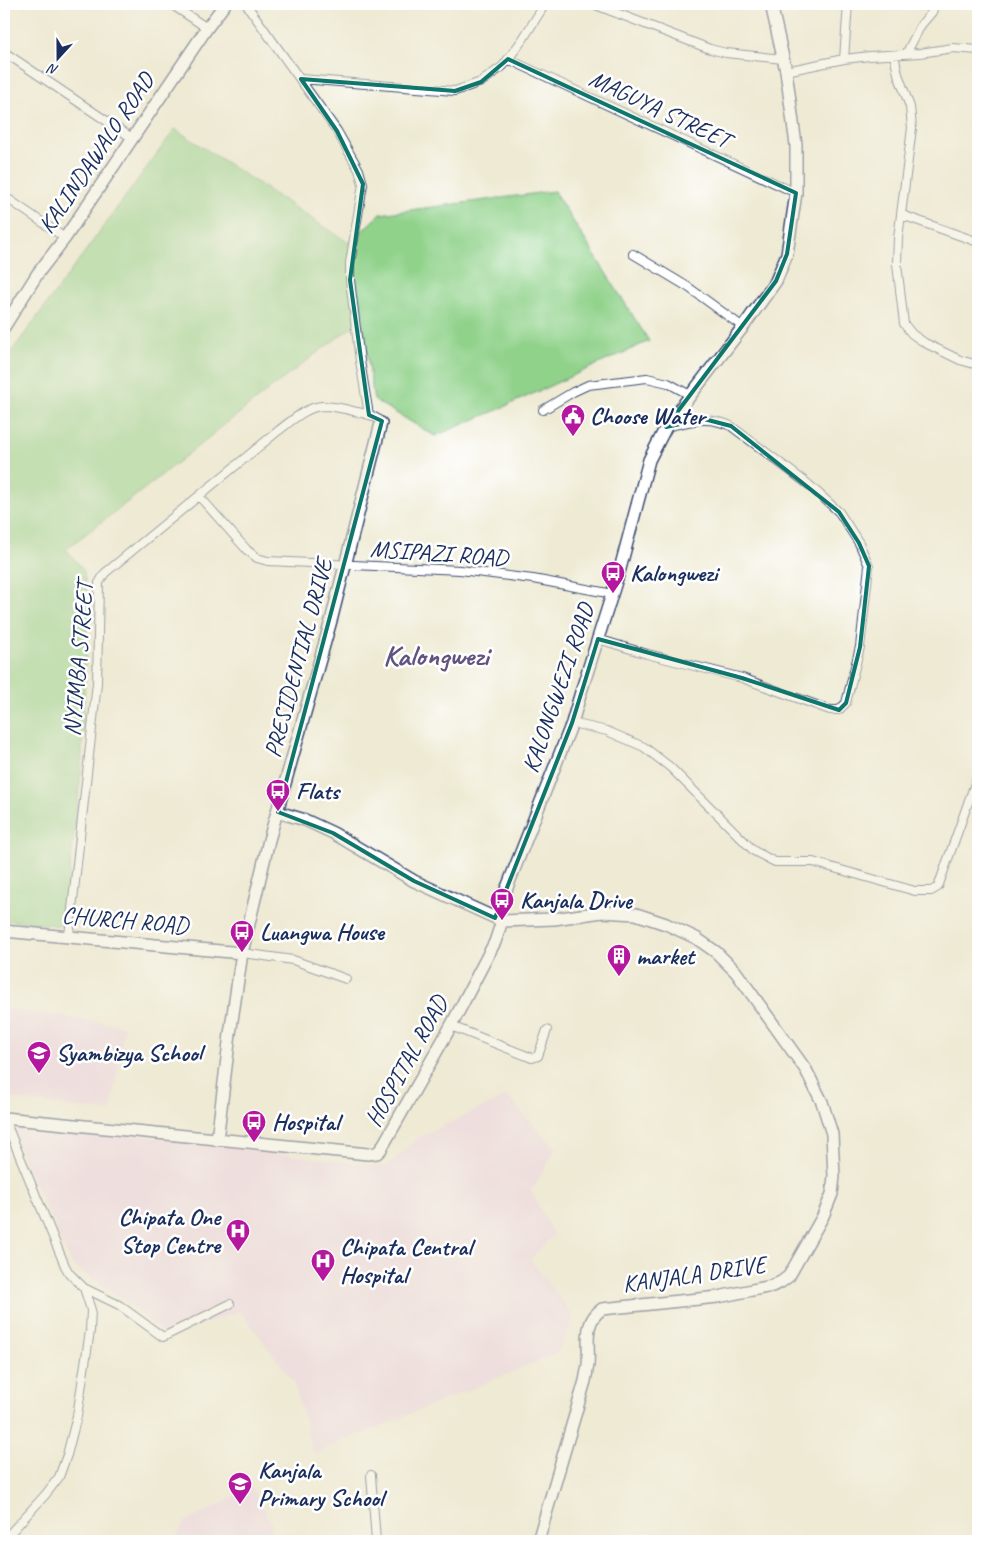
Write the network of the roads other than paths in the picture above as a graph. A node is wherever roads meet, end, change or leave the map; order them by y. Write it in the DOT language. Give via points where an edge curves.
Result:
graph roads {
  1 [pos="171,4"];
  2 [pos="226,4"];
  3 [pos="246,4"];
  4 [pos="544,4"];
  5 [pos="593,4"];
  6 [pos="771,4"];
  7 [pos="848,4"];
  8 [pos="935,4"];
  9 [pos="207,28"];
  10 [pos="978,50"];
  11 [pos="4,52"];
  12 [pos="906,54"];
  13 [pos="894,55"];
  14 [pos="508,59"];
  15 [pos="783,59"];
  16 [pos="844,59"];
  17 [pos="786,71"];
  18 [pos="301,79"];
  19 [pos="132,138"];
  20 [pos="796,193"];
  21 [pos="4,196"];
  22 [pos="902,215"];
  23 [pos="65,238"];
  24 [pos="978,242"];
  25 [pos="633,254"];
  26 [pos="4,327"];
  27 [pos="743,328"];
  28 [pos="978,365"];
  29 [pos="690,395"];
  30 [pos="543,410"];
  31 [pos="369,415"];
  32 [pos="381,423"];
  33 [pos="666,427"];
  34 [pos="199,496"];
  35 [pos="346,566"];
  36 [pos="612,594"];
  37 [pos="598,639"];
  38 [pos="572,723"];
  39 [pos="978,775"];
  40 [pos="278,812"];
  41 [pos="498,919"];
  42 [pos="4,931"];
  43 [pos="69,936"];
  44 [pos="242,953"];
  45 [pos="346,979"];
  46 [pos="451,1026"];
  47 [pos="547,1030"];
  48 [pos="4,1118"];
  49 [pos="217,1140"];
  50 [pos="84,1288"];
  51 [pos="230,1304"];
  52 [pos="371,1475"];
  53 [pos="4,1540"];
  54 [pos="376,1541"];
  55 [pos="538,1541"];
  1 -- 9 [label="street"];
  2 -- 9 [label="street, KALINDAWALO ROAD"];
  3 -- 18 [label="street"];
  4 -- 14 [label="street"];
  5 -- 15 [label="street" via="710,49"];
  6 -- 15 [label="street, KALONGWEZI ROAD"];
  7 -- 16 [label="street"];
  8 -- 12 [label="street"];
  9 -- 19 [label="street, KALINDAWALO ROAD"];
  10 -- 12 [label="street" via="953,48"];
  11 -- 19 [label="street"];
  12 -- 13 [label="street"];
  13 -- 16 [label="street"];
  13 -- 22 [label="street" via="910,107 912,128"];
  14 -- 18 [label="street" via="481,82 455,91"];
  14 -- 20 [label="street, MAGUYA STREET"];
  15 -- 17 [label="street, KALONGWEZI ROAD"];
  16 -- 17 [label="street"];
  17 -- 20 [label="street, KALONGWEZI ROAD" via="796,145"];
  18 -- 31 [label="street" via="337,131 359,170 363,184 350,280"];
  19 -- 23 [label="street, KALINDAWALO ROAD"];
  20 -- 27 [label="street, KALONGWEZI ROAD" via="782,268"];
  21 -- 23 [label="street"];
  22 -- 24 [label="street"];
  22 -- 28 [label="street" via="897,264 904,324 925,343"];
  23 -- 26 [label="street, KALINDAWALO ROAD"];
  25 -- 27 [label="street" via="688,287"];
  27 -- 29 [label="street, KALONGWEZI ROAD"];
  29 -- 30 [label="street" via="668,383 647,378 588,385"];
  29 -- 33 [label="street, KALONGWEZI ROAD"];
  31 -- 32 [label="street, NYIMBA STREET"];
  31 -- 34 [label="street, NYIMBA STREET" via="321,406 304,413"];
  32 -- 35 [label="street, PRESIDENTIAL DRIVE"];
  33 -- 36 [label="street, KALONGWEZI ROAD" via="649,460"];
  33 -- 37 [label="street" via="704,419 718,420 731,426 808,484 839,512 869,566 860,647 846,703 839,710 830,710 742,678"];
  34 -- 35 [label="street, MSIPAZI ROAD" via="257,558"];
  34 -- 43 [label="street, NYIMBA STREET" via="105,573 99,583 97,683"];
  35 -- 36 [label="street, MSIPAZI ROAD" via="499,574"];
  35 -- 40 [label="street, PRESIDENTIAL DRIVE"];
  36 -- 37 [label="street, KALONGWEZI ROAD"];
  37 -- 38 [label="street, KALONGWEZI ROAD"];
  38 -- 39 [label="street" via="606,731 644,747 670,767 764,858 775,862 814,862 915,891 938,888"];
  38 -- 41 [label="street, KALONGWEZI ROAD" via="505,890"];
  40 -- 41 [label="street, KANJALA DRIVE" via="333,833 414,882"];
  40 -- 44 [label="street, PRESIDENTIAL DRIVE"];
  41 -- 46 [label="street, HOSPITAL ROAD" via="495,942"];
  41 -- 55 [label="street, KANJALA DRIVE" via="554,920 602,912 636,914 696,938 736,972 806,1070 822,1102 832,1134 834,1154 832,1194 790,1276 772,1286 718,1297 602,1309 594,1314 589,1325 585,1381"];
  42 -- 43 [label="street, CHURCH ROAD"];
  43 -- 44 [label="street, CHURCH ROAD"];
  44 -- 45 [label="street" via="293,960"];
  44 -- 49 [label="street, PRESIDENTIAL DRIVE"];
  46 -- 47 [label="street" via="532,1058 538,1056"];
  46 -- 49 [label="street, HOSPITAL ROAD" via="377,1153"];
  48 -- 49 [label="street, HOSPITAL ROAD"];
  48 -- 50 [label="street" via="65,1266"];
  50 -- 51 [label="street" via="119,1305 163,1337"];
  50 -- 53 [label="street" via="91,1310 90,1331 68,1455 59,1477"];
  52 -- 54 [label="street"];
}
